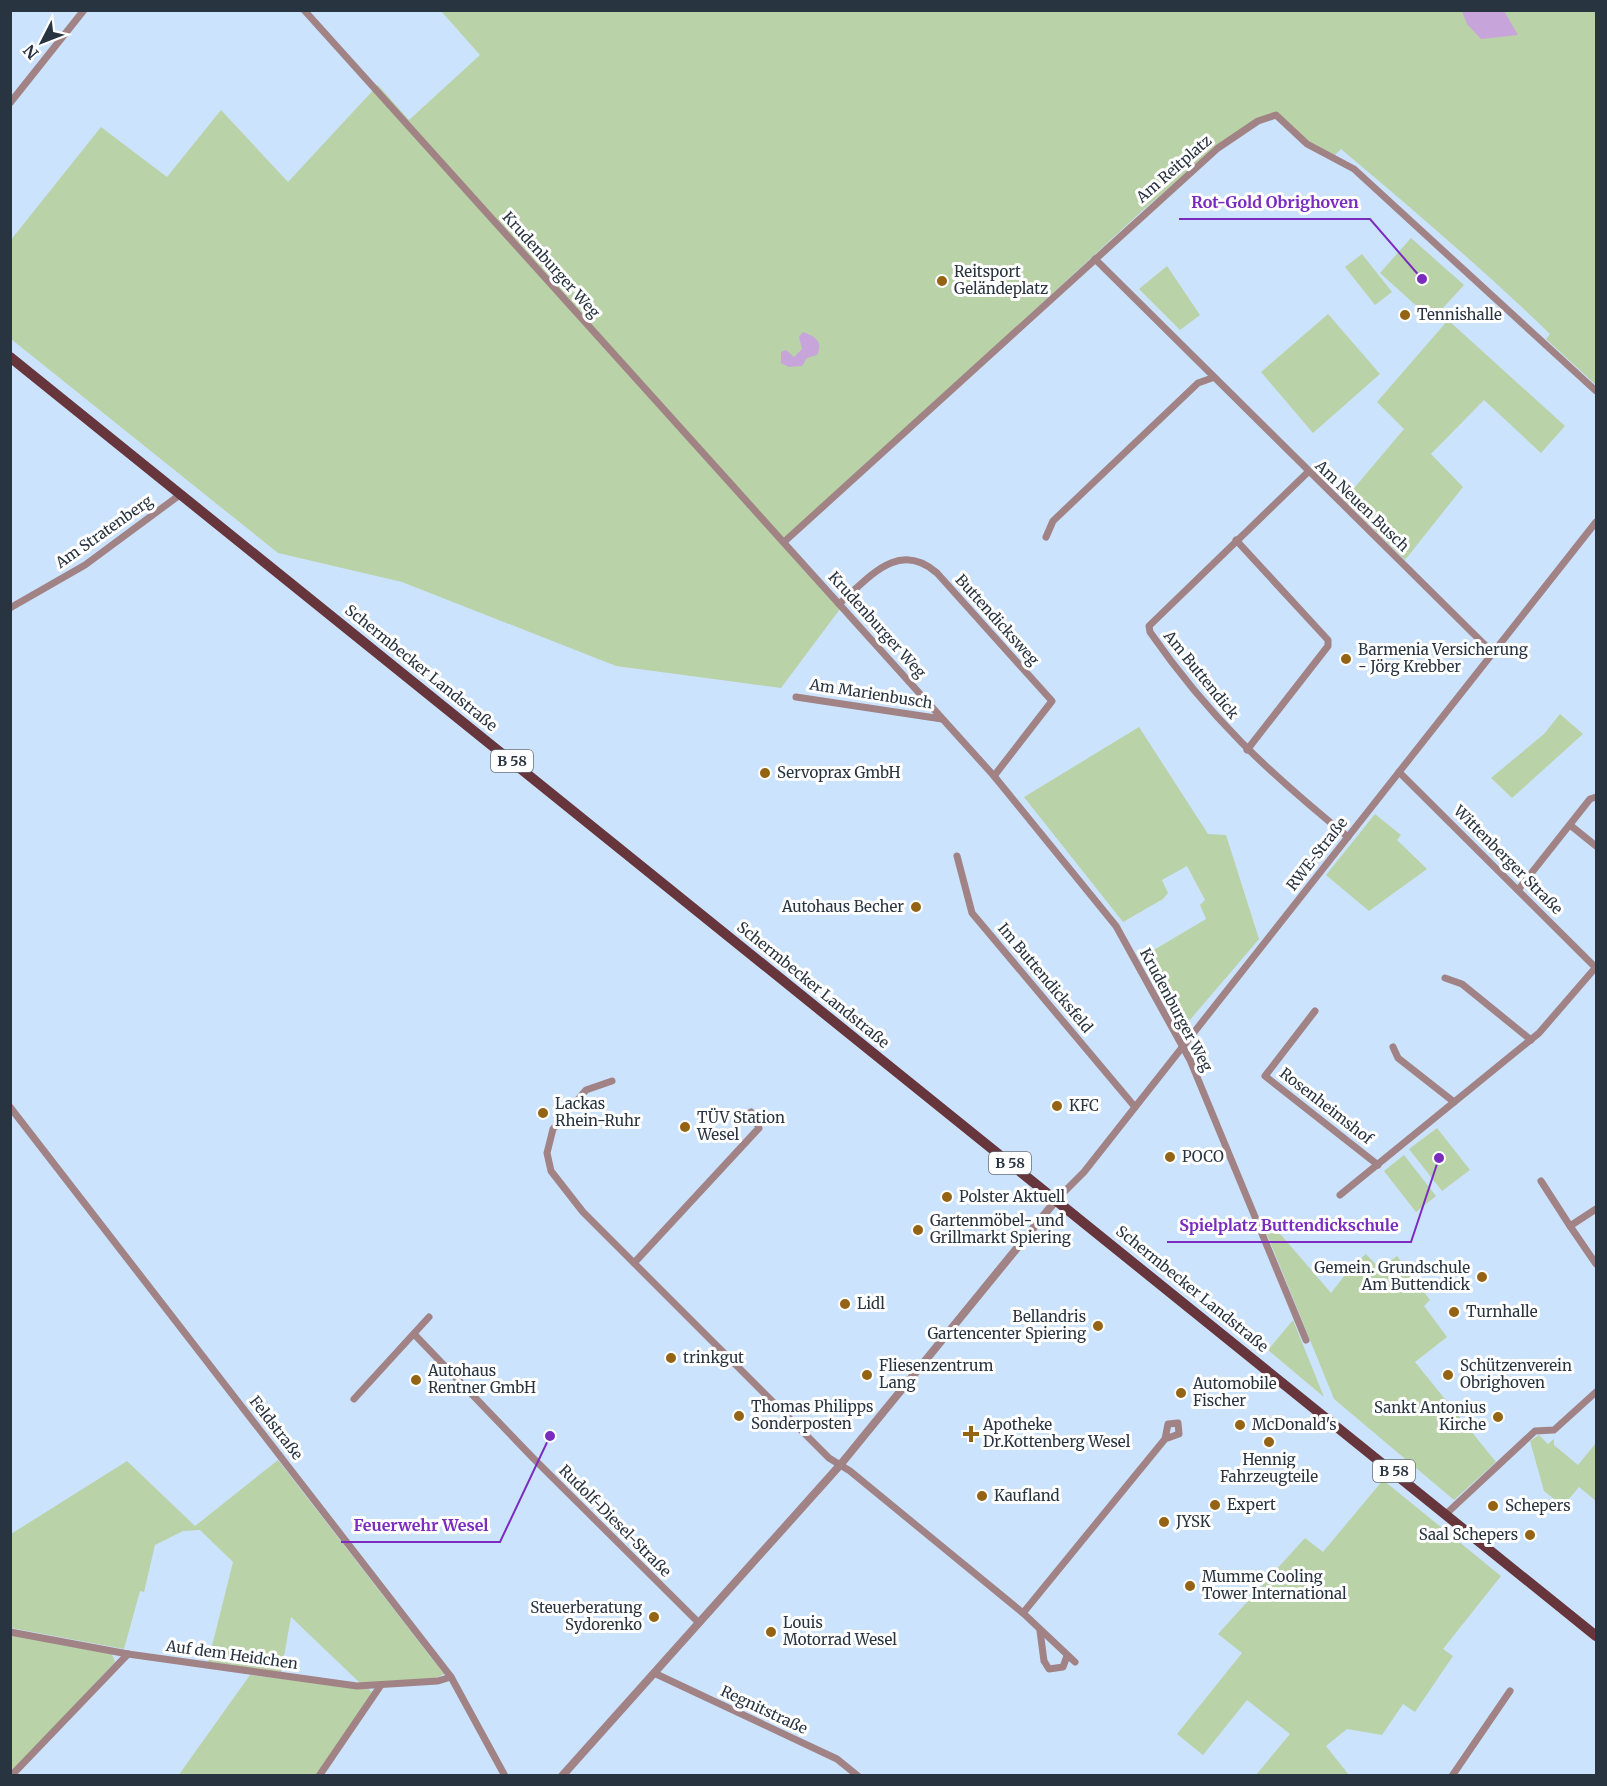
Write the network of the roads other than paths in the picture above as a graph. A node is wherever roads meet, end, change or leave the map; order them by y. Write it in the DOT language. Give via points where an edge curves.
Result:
graph roads {
  1 [pos="84,10"];
  2 [pos="304,10"];
  3 [pos="10,103"];
  4 [pos="1095,259"];
  5 [pos="10,357"];
  6 [pos="1212,378"];
  7 [pos="1596,391"];
  8 [pos="1308,472"];
  9 [pos="181,494"];
  10 [pos="1596,522"];
  11 [pos="1046,537"];
  12 [pos="1236,540"];
  13 [pos="784,542"];
  14 [pos="839,604"];
  15 [pos="10,608"];
  16 [pos="1493,654"];
  17 [pos="796,697"];
  18 [pos="942,719"];
  19 [pos="1247,750"];
  20 [pos="1399,772"];
  21 [pos="994,776"];
  22 [pos="1593,798"];
  23 [pos="1596,804"];
  24 [pos="1570,825"];
  25 [pos="1348,837"];
  26 [pos="1596,846"];
  27 [pos="957,856"];
  28 [pos="1518,890"];
  29 [pos="1596,967"];
  30 [pos="1445,978"];
  31 [pos="1315,1011"];
  32 [pos="1531,1040"];
  33 [pos="1183,1045"];
  34 [pos="1393,1047"];
  35 [pos="612,1081"];
  36 [pos="1454,1102"];
  37 [pos="10,1107"];
  38 [pos="1135,1107"];
  39 [pos="751,1112"];
  40 [pos="1378,1164"];
  41 [pos="1540,1181"];
  42 [pos="1340,1195"];
  43 [pos="1057,1199"];
  44 [pos="1596,1209"];
  45 [pos="1570,1226"];
  46 [pos="634,1263"];
  47 [pos="1596,1264"];
  48 [pos="429,1317"];
  49 [pos="414,1334"];
  50 [pos="1306,1340"];
  51 [pos="1596,1392"];
  52 [pos="354,1400"];
  53 [pos="1165,1439"];
  54 [pos="841,1464"];
  55 [pos="1447,1513"];
  56 [pos="1023,1613"];
  57 [pos="699,1623"];
  58 [pos="1040,1630"];
  59 [pos="10,1632"];
  60 [pos="1596,1636"];
  61 [pos="128,1654"];
  62 [pos="1067,1656"];
  63 [pos="1075,1662"];
  64 [pos="654,1673"];
  65 [pos="451,1677"];
  66 [pos="381,1685"];
  67 [pos="1510,1691"];
  68 [pos="11,1776"];
  69 [pos="319,1776"];
  70 [pos="505,1776"];
  71 [pos="562,1776"];
  72 [pos="858,1776"];
  73 [pos="1452,1776"];
  1 -- 3 [label="street"];
  2 -- 13 [label="street, Krudenburger Weg"];
  4 -- 6 [label="street, Am Neuen Busch"];
  4 -- 7 [label="street, Am Reitplatz" via="1218,148 1258,121 1276,115 1307,144 1354,170"];
  4 -- 13 [label="street, Am Reitplatz"];
  5 -- 9 [label="main road, Schermbecker Landstraße / B 58"];
  6 -- 8 [label="street, Am Neuen Busch"];
  6 -- 11 [label="street" via="1198,383 1053,520"];
  8 -- 12 [label="street, Am Buttendick"];
  8 -- 16 [label="street, Am Neuen Busch"];
  9 -- 15 [label="street, Am Stratenberg" via="85,565"];
  9 -- 43 [label="main road, Schermbecker Landstraße / B 58"];
  10 -- 16 [label="street, RWE-Straße"];
  12 -- 19 [label="street" via="1328,640 1328,646"];
  12 -- 19 [label="street, Am Buttendick" via="1149,626 1178,672"];
  13 -- 14 [label="street, Krudenburger Weg"];
  14 -- 18 [label="street, Krudenburger Weg"];
  14 -- 21 [label="street, Buttendicksweg" via="891,562 916,560 937,573 1052,701"];
  16 -- 20 [label="street, RWE-Straße"];
  17 -- 18 [label="street, Am Marienbusch"];
  18 -- 21 [label="street, Krudenburger Weg"];
  19 -- 25 [label="street, Am Buttendick"];
  20 -- 25 [label="street, RWE-Straße"];
  20 -- 28 [label="street, Wittenberger Straße"];
  21 -- 33 [label="street, Krudenburger Weg" via="1116,926"];
  22 -- 23 [label="street"];
  22 -- 24 [label="street"];
  24 -- 26 [label="street"];
  24 -- 28 [label="street"];
  25 -- 33 [label="street, RWE-Straße"];
  27 -- 38 [label="street, Im Buttendicksfeld" via="972,913"];
  28 -- 29 [label="street, Wittenberger Straße"];
  29 -- 32 [label="street"];
  30 -- 32 [label="street" via="1462,984"];
  31 -- 40 [label="street, Rosenheimshof" via="1264,1076"];
  32 -- 36 [label="street"];
  33 -- 38 [label="street, RWE-Straße"];
  33 -- 50 [label="street, Krudenburger Weg"];
  34 -- 36 [label="street" via="1398,1058"];
  35 -- 46 [label="street" via="586,1090 553,1129 547,1162 583,1212"];
  36 -- 40 [label="street"];
  37 -- 65 [label="street, Feldstraße"];
  38 -- 43 [label="street, RWE-Straße" via="1084,1172"];
  39 -- 46 [label="street" via="759,1128"];
  40 -- 42 [label="street"];
  41 -- 45 [label="street"];
  43 -- 54 [label="street"];
  43 -- 55 [label="main road, Schermbecker Landstraße / B 58"];
  44 -- 45 [label="street"];
  45 -- 47 [label="street"];
  46 -- 54 [label="street" via="829,1458"];
  48 -- 49 [label="street"];
  49 -- 52 [label="street"];
  49 -- 57 [label="street, Rudolf-Diesel-Straße"];
  51 -- 55 [label="street" via="1554,1430 1535,1431"];
  53 -- 56 [label="street"];
  54 -- 56 [label="street"];
  54 -- 57 [label="street"];
  55 -- 60 [label="main road, Schermbecker Landstraße / B 58"];
  56 -- 58 [label="street"];
  57 -- 64 [label="street"];
  58 -- 62 [label="street"];
  58 -- 62 [label="street" via="1044,1661 1049,1669 1063,1667"];
  59 -- 61 [label="street, Auf dem Heidchen"];
  61 -- 66 [label="street, Auf dem Heidchen" via="357,1686"];
  61 -- 68 [label="street"];
  62 -- 63 [label="street"];
  64 -- 71 [label="street"];
  64 -- 72 [label="street, Regnitstraße" via="837,1759"];
  65 -- 66 [label="street, Auf dem Heidchen"];
  65 -- 70 [label="street, Feldstraße"];
  66 -- 69 [label="street"];
  67 -- 73 [label="street"];
}
